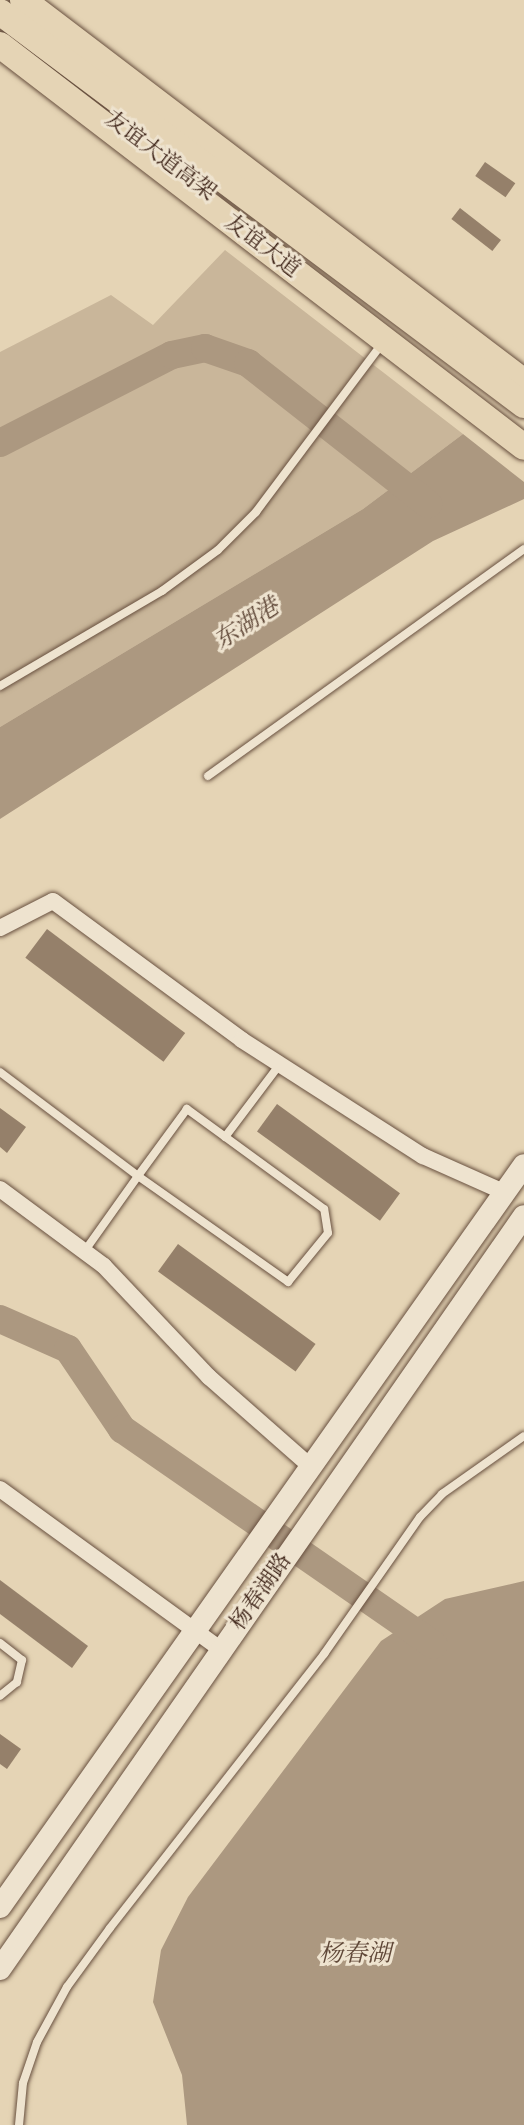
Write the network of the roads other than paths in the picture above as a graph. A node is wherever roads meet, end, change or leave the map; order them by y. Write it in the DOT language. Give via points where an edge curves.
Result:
graph roads {
  1 [pos="23,0"];
  2 [pos="0,12"];
  3 [pos="0,34"];
  4 [pos="0,45"];
  5 [pos="385,339"];
  6 [pos="524,382"];
  7 [pos="524,405"];
  8 [pos="524,428"];
  9 [pos="524,447"];
  10 [pos="524,549"];
  11 [pos="0,686"];
  12 [pos="208,776"];
  13 [pos="0,928"];
  14 [pos="280,1064"];
  15 [pos="0,1071"];
  16 [pos="225,1137"];
  17 [pos="524,1165"];
  18 [pos="138,1176"];
  19 [pos="0,1189"];
  20 [pos="504,1192"];
  21 [pos="524,1216"];
  22 [pos="84,1252"];
  23 [pos="524,1436"];
  24 [pos="305,1474"];
  25 [pos="0,1489"];
  26 [pos="194,1631"];
  27 [pos="0,1643"];
  28 [pos="220,1649"];
  29 [pos="0,1696"];
  30 [pos="0,1906"];
  31 [pos="0,1970"];
  32 [pos="19,2125"];
  1 -- 6 [label="main road"];
  2 -- 7 [label="main road, 友谊大道高架"];
  3 -- 8 [label="main road, 友谊大道高架"];
  4 -- 5 [label="main road, 友谊大道"];
  5 -- 9 [label="main road, 友谊大道"];
  5 -- 11 [label="lane" via="256,512 194,570"];
  10 -- 12 [label="lane"];
  13 -- 14 [label="street" via="53,902"];
  14 -- 16 [label="lane"];
  14 -- 20 [label="street" via="423,1156"];
  15 -- 18 [label="lane"];
  16 -- 18 [label="lane" via="187,1109"];
  16 -- 18 [label="lane" via="324,1209 328,1233 288,1282"];
  17 -- 20 [label="main road, 杨春湖路"];
  18 -- 22 [label="lane"];
  19 -- 22 [label="street"];
  20 -- 24 [label="main road, 杨春湖路"];
  21 -- 28 [label="main road, 杨春湖路"];
  22 -- 24 [label="street" via="104,1266"];
  23 -- 32 [label="lane" via="442,1494 68,1987 28,2067"];
  24 -- 26 [label="main road, 杨春湖路"];
  25 -- 26 [label="street"];
  26 -- 28 [label="street"];
  26 -- 30 [label="main road, 杨春湖路"];
  27 -- 29 [label="lane" via="22,1660 17,1682"];
  28 -- 31 [label="main road, 杨春湖路"];
}
